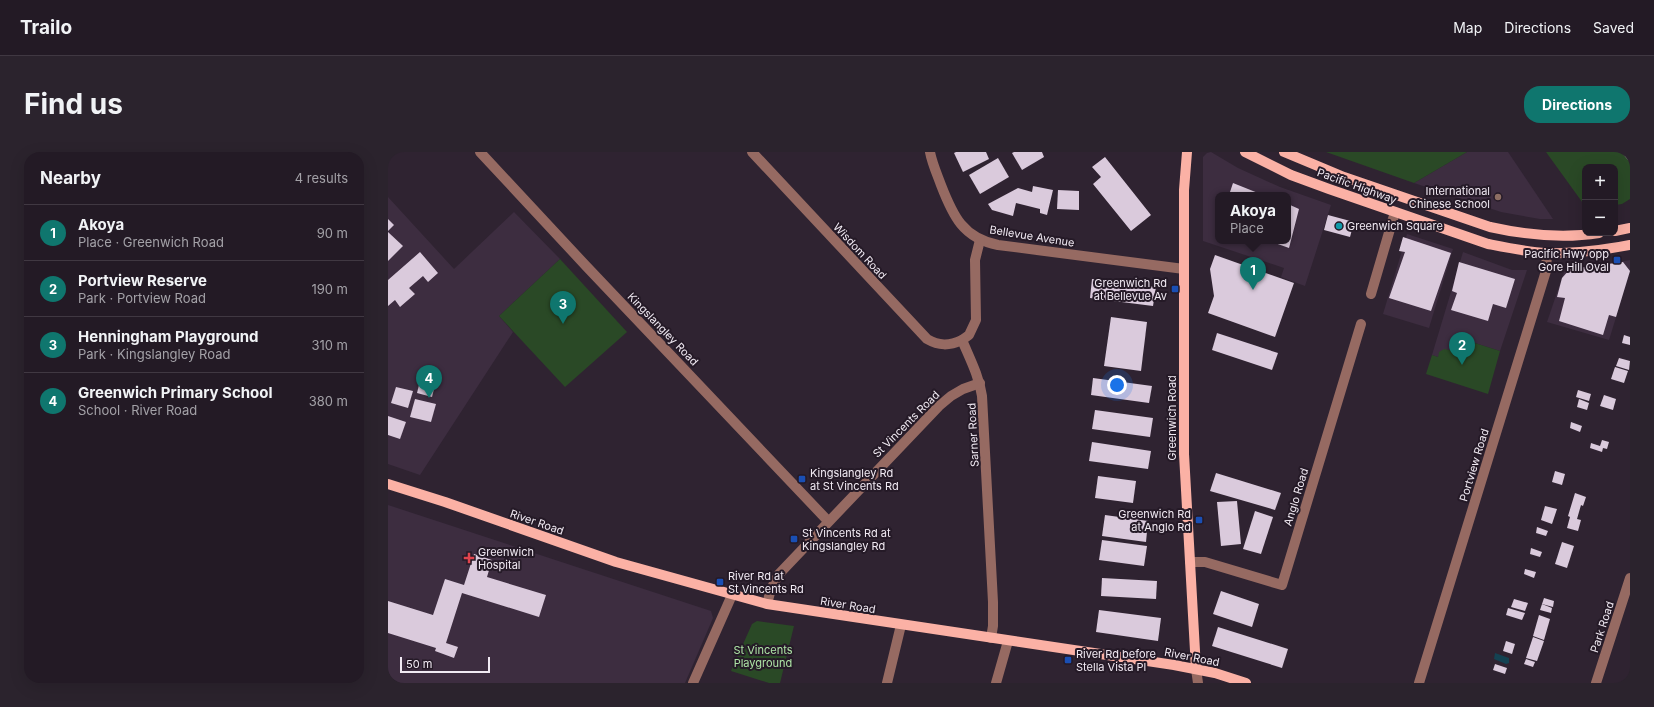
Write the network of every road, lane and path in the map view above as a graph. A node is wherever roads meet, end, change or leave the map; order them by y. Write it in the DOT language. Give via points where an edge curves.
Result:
graph roads {
  1 [pos="480,152"];
  2 [pos="752,152"];
  3 [pos="930,152"];
  4 [pos="1188,152"];
  5 [pos="1245,152"];
  6 [pos="1284,152"];
  7 [pos="1395,212"];
  8 [pos="1630,228"];
  9 [pos="1618,230"];
  10 [pos="1582,235"];
  11 [pos="980,240"];
  12 [pos="1630,245"];
  13 [pos="1547,253"];
  14 [pos="1184,269"];
  15 [pos="1371,294"];
  16 [pos="1362,324"];
  17 [pos="962,340"];
  18 [pos="980,382"];
  19 [pos="388,484"];
  20 [pos="828,521"];
  21 [pos="1190,562"];
  22 [pos="1630,578"];
  23 [pos="732,595"];
  24 [pos="767,604"];
  25 [pos="901,625"];
  26 [pos="991,638"];
  27 [pos="1008,641"];
  28 [pos="1196,669"];
  29 [pos="693,683"];
  30 [pos="887,683"];
  31 [pos="996,683"];
  32 [pos="1198,683"];
  33 [pos="1246,683"];
  34 [pos="1419,683"];
  35 [pos="1596,683"];
  1 -- 20 [label="street, Kingslangley Road"];
  2 -- 17 [label="street, Wisdom Road" via="927,339 940,345"];
  3 -- 11 [label="street, Bellevue Avenue" via="950,209 962,226"];
  4 -- 14 [label="main road, Greenwich Road" via="1184,190"];
  5 -- 7 [label="main road, Pacific Highway" via="1291,175"];
  6 -- 10 [label="main road, Pacific Highway" via="1344,177 1490,227 1544,236"];
  7 -- 13 [label="main road, Pacific Highway" via="1488,244"];
  7 -- 15 [label="street"];
  8 -- 9 [label="main road"];
  11 -- 14 [label="street, Bellevue Avenue" via="998,245"];
  11 -- 17 [label="street" via="975,260 976,320 969,335"];
  12 -- 13 [label="main road, Pacific Highway"];
  13 -- 34 [label="street, Portview Road" via="1546,271"];
  14 -- 21 [label="main road, Greenwich Road" via="1184,454"];
  16 -- 21 [label="street, Anglo Road" via="1282,585 1205,562"];
  17 -- 18 [label="street, Sarner Road"];
  18 -- 20 [label="street, St Vincents Road" via="951,396"];
  18 -- 26 [label="street, Sarner Road" via="984,410 992,596"];
  19 -- 23 [label="main road, River Road" via="616,562"];
  20 -- 24 [label="street, St Vincents Road" via="778,574"];
  21 -- 28 [label="main road, Greenwich Road"];
  22 -- 35 [label="street, Park Road"];
  23 -- 24 [label="main road, River Road"];
  23 -- 29 [label="street"];
  24 -- 25 [label="main road, River Road"];
  25 -- 26 [label="main road, River Road"];
  25 -- 30 [label="street"];
  26 -- 27 [label="main road, River Road"];
  27 -- 28 [label="main road, River Road"];
  27 -- 31 [label="street"];
  28 -- 32 [label="street, Greenwich Road"];
  28 -- 33 [label="main road, River Road"];
}
